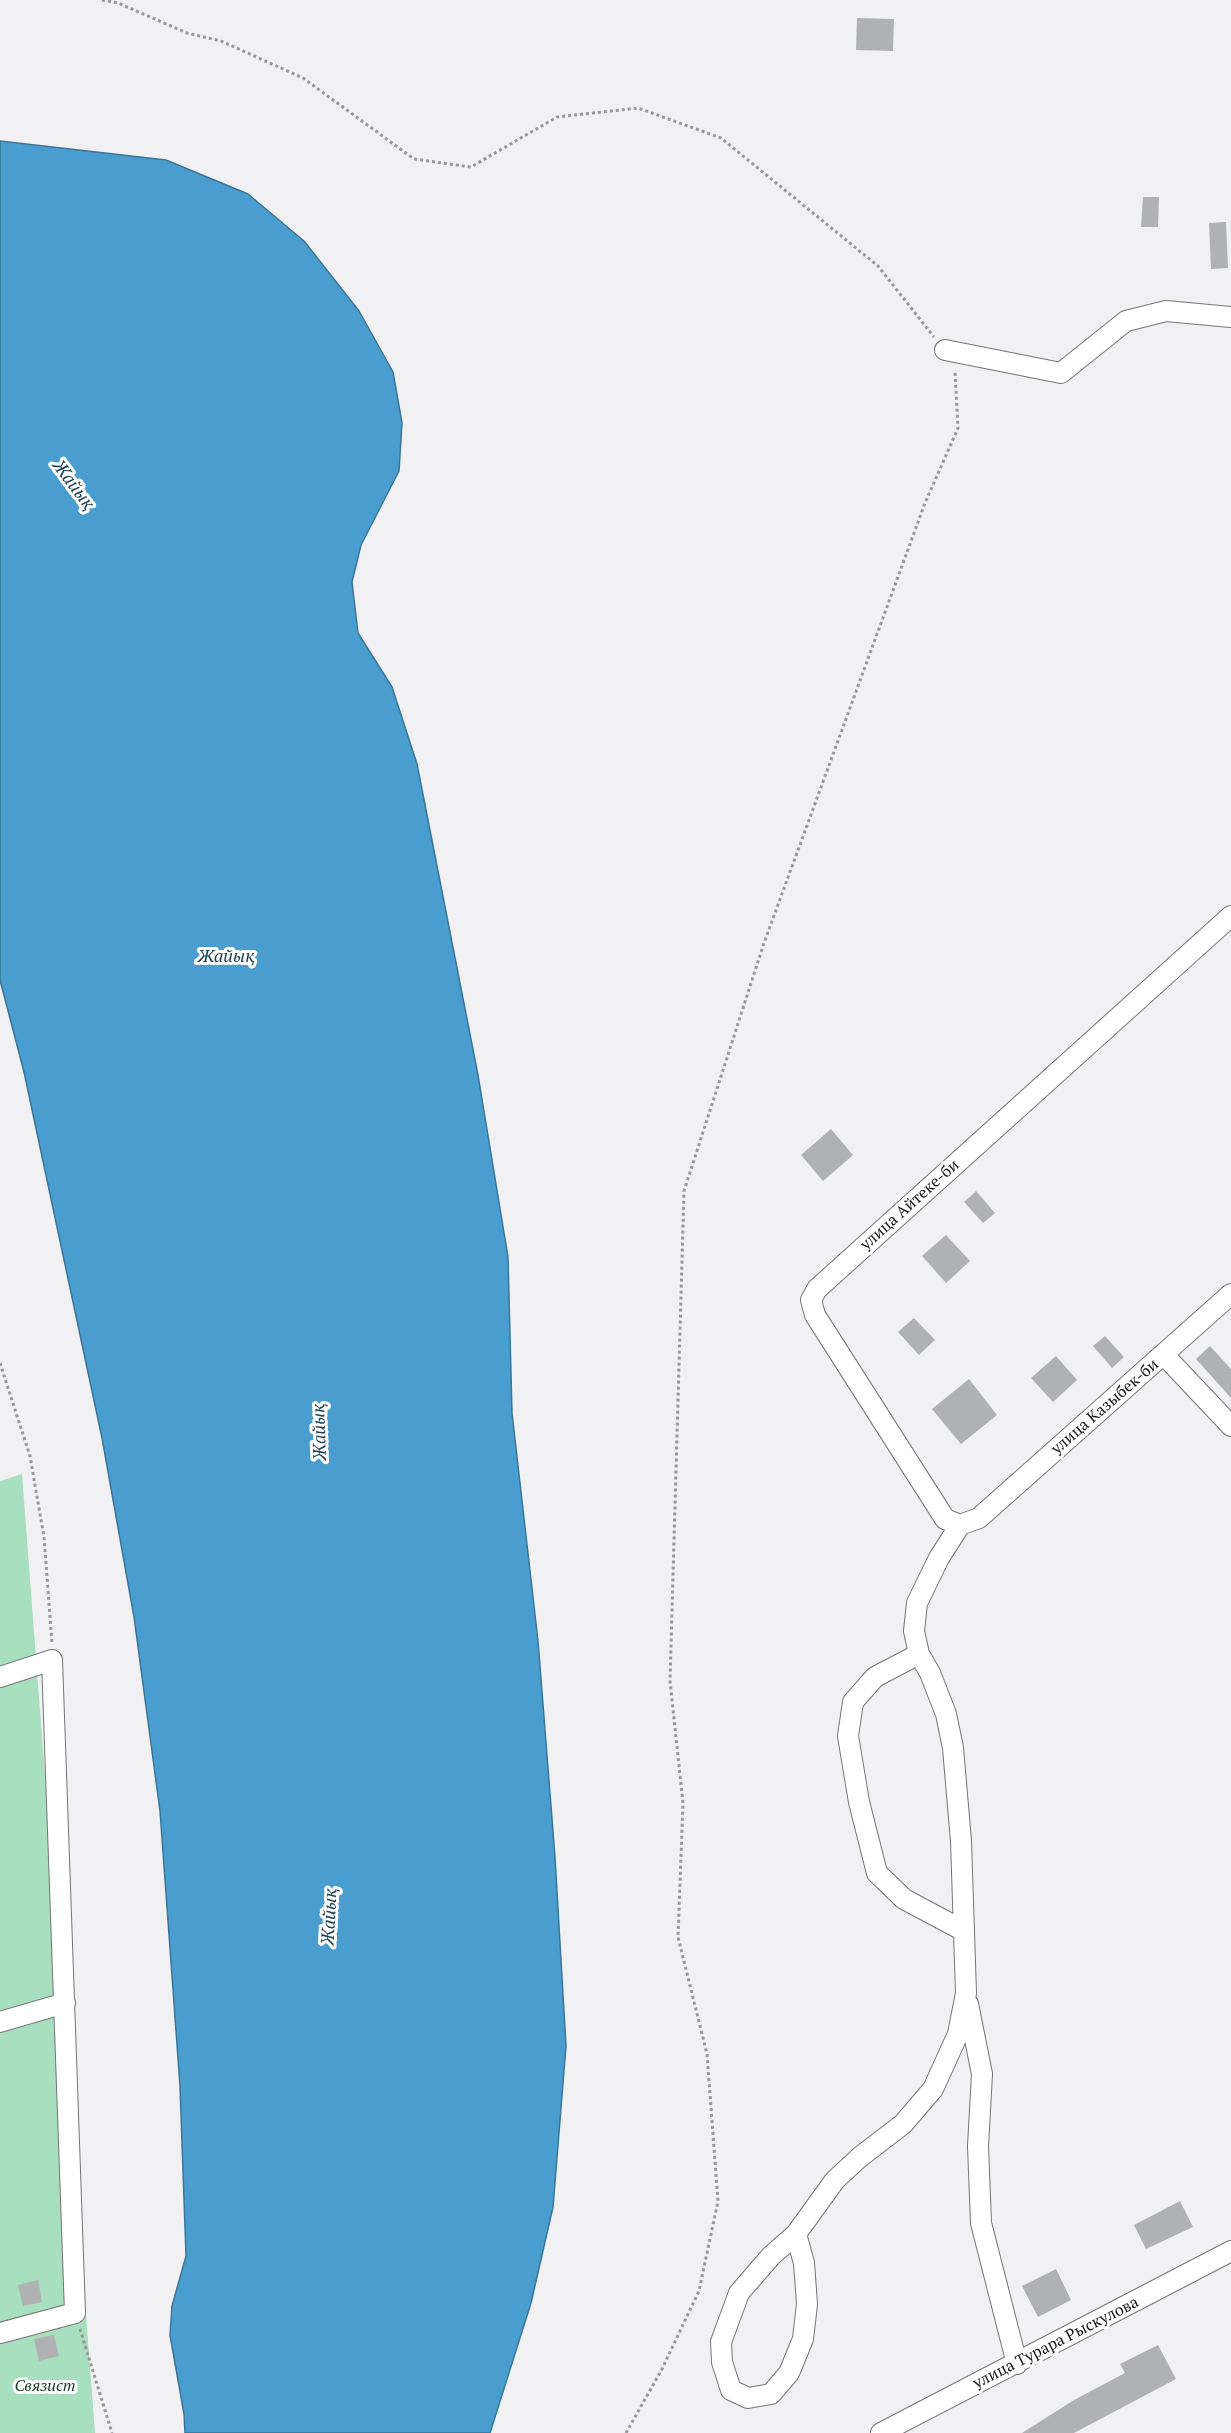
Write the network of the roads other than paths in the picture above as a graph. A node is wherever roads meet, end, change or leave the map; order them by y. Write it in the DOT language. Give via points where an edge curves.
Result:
graph roads {
  1 [pos="1231,317"];
  2 [pos="945,350"];
  3 [pos="1231,916"];
  4 [pos="1231,1294"];
  5 [pos="1164,1355"];
  6 [pos="1231,1426"];
  7 [pos="960,1525"];
  8 [pos="919,1654"];
  9 [pos="0,1677"];
  10 [pos="964,1931"];
  11 [pos="966,1993"];
  12 [pos="65,2003"];
  13 [pos="0,2022"];
  14 [pos="796,2234"];
  15 [pos="1231,2251"];
  16 [pos="0,2333"];
  17 [pos="1017,2364"];
  18 [pos="880,2433"];
  1 -- 2 [label="street" via="1166,311 1126,321 1061,373"];
  3 -- 7 [label="street, улица Айтеке-би" via="817,1289 811,1300 815,1315 945,1519"];
  4 -- 5 [label="street, улица Казыбек-би"];
  5 -- 6 [label="street"];
  5 -- 7 [label="street, улица Казыбек-би" via="979,1518"];
  7 -- 8 [label="street" via="917,1603 914,1631"];
  8 -- 10 [label="street" via="946,1714 953,1748"];
  8 -- 10 [label="street" via="875,1677 853,1702 848,1736 877,1873 904,1899"];
  9 -- 12 [label="street" via="52,1660"];
  10 -- 11 [label="street"];
  11 -- 14 [label="street" via="958,2034 933,2090 903,2124 835,2180"];
  11 -- 17 [label="street" via="982,2074 978,2146 981,2223"];
  12 -- 13 [label="street"];
  12 -- 16 [label="street" via="75,2313"];
  14 -- 14 [label="street" via="804,2263 807,2304 803,2339 789,2373 771,2394 747,2398 731,2390 722,2362 721,2342 739,2293"];
  15 -- 17 [label="street, улица Турара Рыскулова"];
  17 -- 18 [label="street, улица Турара Рыскулова"];
}
